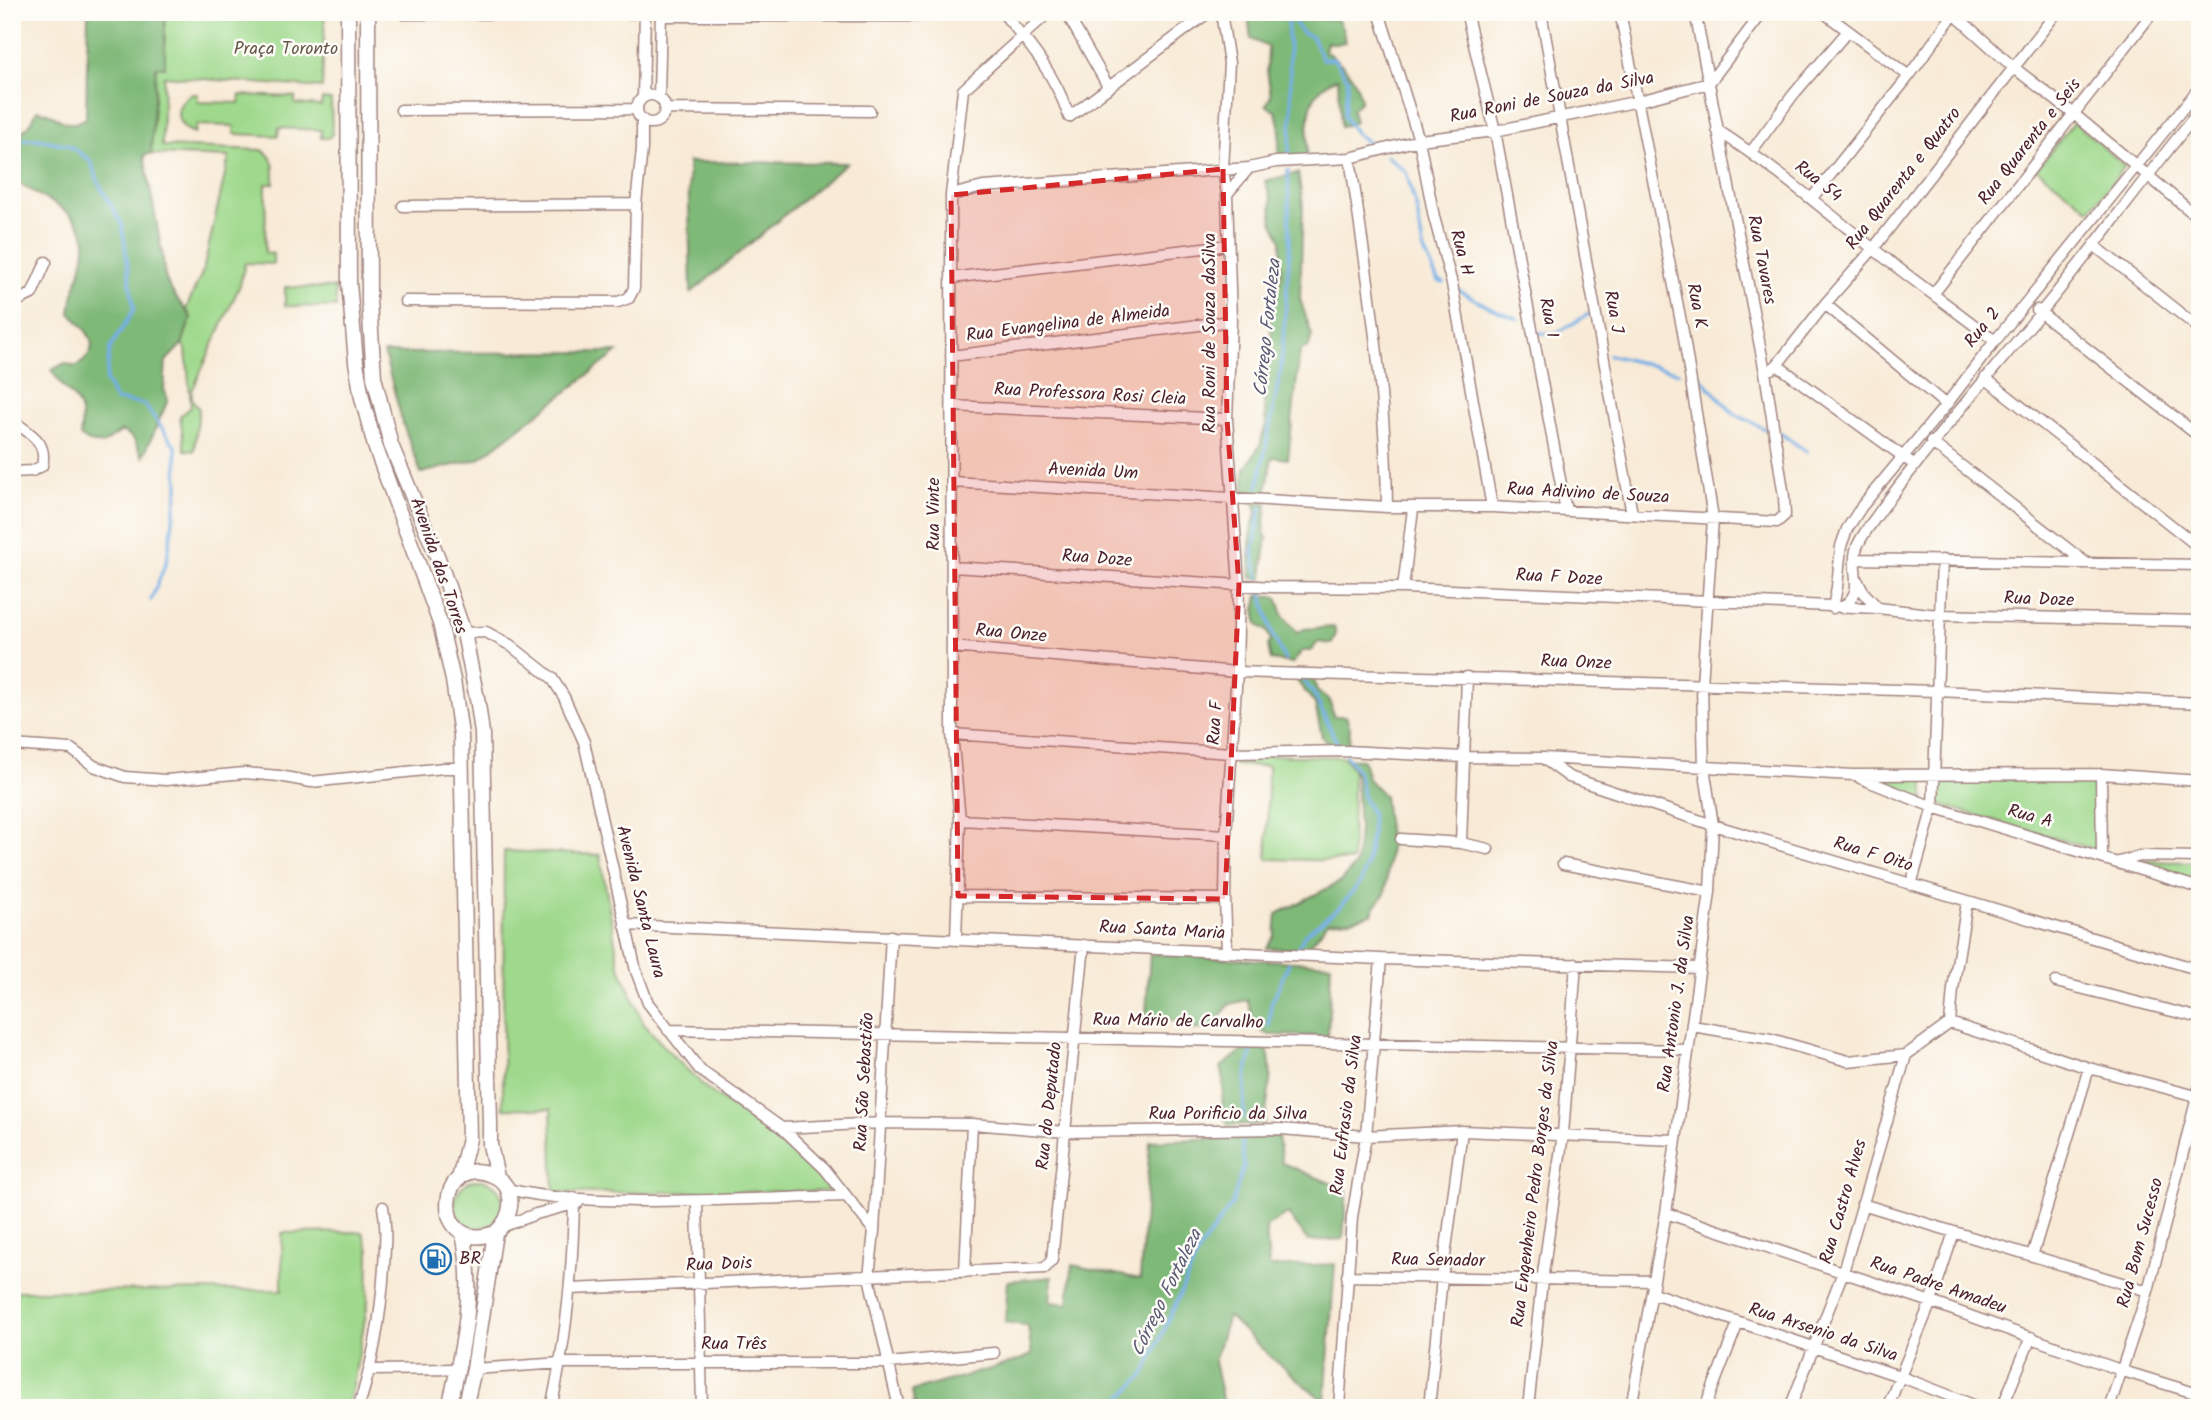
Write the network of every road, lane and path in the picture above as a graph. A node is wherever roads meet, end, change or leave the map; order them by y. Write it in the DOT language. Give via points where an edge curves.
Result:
graph roads {
  1 [pos="348,12"];
  2 [pos="368,12"];
  3 [pos="1002,12"];
  4 [pos="1049,12"];
  5 [pos="1066,12"];
  6 [pos="1209,12"];
  7 [pos="1221,12"];
  8 [pos="1379,12"];
  9 [pos="1466,12"];
  10 [pos="1541,12"];
  11 [pos="1620,12"];
  12 [pos="1695,12"];
  13 [pos="1763,12"];
  14 [pos="1823,12"];
  15 [pos="2057,12"];
  16 [pos="2153,12"];
  17 [pos="645,13"];
  18 [pos="1954,13"];
  19 [pos="402,14"];
  20 [pos="661,14"];
  21 [pos="918,16"];
  22 [pos="1847,32"];
  23 [pos="1022,38"];
  24 [pos="2014,67"];
  25 [pos="1909,76"];
  26 [pos="1709,83"];
  27 [pos="2200,87"];
  28 [pos="1109,88"];
  29 [pos="659,96"];
  30 [pos="643,97"];
  31 [pos="1639,101"];
  32 [pos="637,109"];
  33 [pos="666,109"];
  34 [pos="401,110"];
  35 [pos="870,111"];
  36 [pos="2199,113"];
  37 [pos="2074,114"];
  38 [pos="1560,117"];
  39 [pos="642,120"];
  40 [pos="657,122"];
  41 [pos="1717,130"];
  42 [pos="1495,131"];
  43 [pos="1419,140"];
  44 [pos="642,149"];
  45 [pos="1751,152"];
  46 [pos="1355,157"];
  47 [pos="2136,167"];
  48 [pos="1249,168"];
  49 [pos="1223,169"];
  50 [pos="2146,176"];
  51 [pos="1227,194"];
  52 [pos="951,195"];
  53 [pos="1812,198"];
  54 [pos="636,204"];
  55 [pos="403,206"];
  56 [pos="2200,219"];
  57 [pos="1228,245"];
  58 [pos="2095,246"];
  59 [pos="1873,249"];
  60 [pos="46,261"];
  61 [pos="951,278"];
  62 [pos="1934,293"];
  63 [pos="405,301"];
  64 [pos="12,303"];
  65 [pos="2026,303"];
  66 [pos="1825,304"];
  67 [pos="2040,313"];
  68 [pos="1231,321"];
  69 [pos="2200,329"];
  70 [pos="1994,341"];
  71 [pos="951,356"];
  72 [pos="1777,365"];
  73 [pos="1765,372"];
  74 [pos="1984,378"];
  75 [pos="1946,405"];
  76 [pos="952,406"];
  77 [pos="1227,419"];
  78 [pos="12,420"];
  79 [pos="2200,437"];
  80 [pos="1931,442"];
  81 [pos="1902,458"];
  82 [pos="1914,464"];
  83 [pos="12,472"];
  84 [pos="952,482"];
  85 [pos="1231,497"];
  86 [pos="1387,507"];
  87 [pos="1492,507"];
  88 [pos="1413,509"];
  89 [pos="1566,511"];
  90 [pos="1632,513"];
  91 [pos="1785,515"];
  92 [pos="1713,518"];
  93 [pos="2200,548"];
  94 [pos="1855,559"];
  95 [pos="1942,560"];
  96 [pos="2087,564"];
  97 [pos="2200,565"];
  98 [pos="952,567"];
  99 [pos="1856,578"];
  100 [pos="1239,585"];
  101 [pos="1403,588"];
  102 [pos="1709,602"];
  103 [pos="1837,608"];
  104 [pos="1878,608"];
  105 [pos="1938,615"];
  106 [pos="2200,621"];
  107 [pos="464,634"];
  108 [pos="952,647"];
  109 [pos="1237,672"];
  110 [pos="1467,677"];
  111 [pos="1702,685"];
  112 [pos="1937,691"];
  113 [pos="2200,703"];
  114 [pos="952,734"];
  115 [pos="12,745"];
  116 [pos="1231,752"];
  117 [pos="1463,757"];
  118 [pos="1543,758"];
  119 [pos="1704,767"];
  120 [pos="463,768"];
  121 [pos="1936,774"];
  122 [pos="2101,774"];
  123 [pos="1853,775"];
  124 [pos="2200,781"];
  125 [pos="1933,807"];
  126 [pos="960,820"];
  127 [pos="1713,825"];
  128 [pos="1226,835"];
  129 [pos="1401,839"];
  130 [pos="1461,843"];
  131 [pos="1488,849"];
  132 [pos="2102,857"];
  133 [pos="2200,857"];
  134 [pos="2119,862"];
  135 [pos="1563,864"];
  136 [pos="1910,885"];
  137 [pos="2200,888"];
  138 [pos="1710,892"];
  139 [pos="958,896"];
  140 [pos="1225,899"];
  141 [pos="1967,902"];
  142 [pos="625,925"];
  143 [pos="891,936"];
  144 [pos="956,939"];
  145 [pos="1084,945"];
  146 [pos="1227,951"];
  147 [pos="1381,958"];
  148 [pos="1576,964"];
  149 [pos="1698,968"];
  150 [pos="2200,970"];
  151 [pos="2056,982"];
  152 [pos="2200,1018"];
  153 [pos="1950,1023"];
  154 [pos="1692,1027"];
  155 [pos="668,1030"];
  156 [pos="884,1034"];
  157 [pos="1075,1038"];
  158 [pos="1374,1044"];
  159 [pos="1570,1048"];
  160 [pos="1688,1050"];
  161 [pos="1906,1055"];
  162 [pos="2089,1068"];
  163 [pos="2199,1093"];
  164 [pos="881,1123"];
  165 [pos="972,1124"];
  166 [pos="782,1128"];
  167 [pos="1462,1131"];
  168 [pos="1066,1132"];
  169 [pos="1563,1134"];
  170 [pos="1366,1136"];
  171 [pos="1675,1140"];
  172 [pos="497,1177"];
  173 [pos="459,1178"];
  174 [pos="508,1189"];
  175 [pos="844,1196"];
  176 [pos="574,1201"];
  177 [pos="697,1201"];
  178 [pos="1861,1204"];
  179 [pos="383,1207"];
  180 [pos="1666,1213"];
  181 [pos="499,1229"];
  182 [pos="874,1231"];
  183 [pos="463,1233"];
  184 [pos="1954,1233"];
  185 [pos="2032,1256"];
  186 [pos="1045,1268"];
  187 [pos="965,1272"];
  188 [pos="1843,1272"];
  189 [pos="1348,1276"];
  190 [pos="869,1277"];
  191 [pos="1442,1278"];
  192 [pos="1542,1281"];
  193 [pos="700,1283"];
  194 [pos="1654,1287"];
  195 [pos="571,1289"];
  196 [pos="2148,1291"];
  197 [pos="1931,1301"];
  198 [pos="1738,1323"];
  199 [pos="2031,1337"];
  200 [pos="1814,1347"];
  201 [pos="994,1353"];
  202 [pos="701,1362"];
  203 [pos="561,1363"];
  204 [pos="889,1363"];
  205 [pos="458,1369"];
  206 [pos="474,1369"];
  207 [pos="370,1370"];
  208 [pos="2123,1371"];
  209 [pos="1899,1376"];
  210 [pos="2199,1392"];
  211 [pos="1631,1405"];
  212 [pos="358,1408"];
  213 [pos="449,1408"];
  214 [pos="465,1408"];
  215 [pos="551,1408"];
  216 [pos="702,1408"];
  217 [pos="899,1408"];
  218 [pos="1339,1408"];
  219 [pos="1429,1408"];
  220 [pos="1528,1408"];
  221 [pos="1648,1408"];
  222 [pos="1705,1408"];
  223 [pos="1790,1408"];
  224 [pos="1887,1408"];
  225 [pos="1981,1408"];
  226 [pos="2002,1408"];
  227 [pos="2109,1408"];
  228 [pos="2193,1408"];
  1 -- 120 [label="main road, Avenida das Torres" via="349,283 356,362 375,446 440,622 453,680"];
  2 -- 107 [label="main road, Avenida das Torres" via="369,301 374,377 391,445"];
  3 -- 23 [label="street"];
  4 -- 23 [label="street"];
  5 -- 28 [label="street"];
  6 -- 28 [label="street"];
  7 -- 49 [label="street, Rua Roni de Souza daSilva" via="1229,63"];
  8 -- 43 [label="street, Rua H"];
  9 -- 42 [label="street, Rua I"];
  10 -- 38 [label="street, Rua J"];
  11 -- 31 [label="street, Rua K"];
  12 -- 26 [label="street, Rua Tavares"];
  13 -- 26 [label="street"];
  14 -- 22 [label="street"];
  15 -- 24 [label="street, Rua Quarenta e Quatro"];
  16 -- 37 [label="street, Rua Quarenta e Seis"];
  17 -- 19 [label="street"];
  17 -- 30 [label="street"];
  18 -- 24 [label="street"];
  18 -- 25 [label="street"];
  20 -- 21 [label="street"];
  20 -- 29 [label="street"];
  22 -- 25 [label="street"];
  22 -- 45 [label="street"];
  23 -- 28 [label="street" via="1052,78 1069,117"];
  23 -- 52 [label="street, Rua Vinte" via="963,90"];
  24 -- 37 [label="street"];
  24 -- 59 [label="street, Rua Quarenta e Quatro"];
  25 -- 53 [label="street"];
  26 -- 31 [label="street, Rua Roni de Souza da Silva"];
  26 -- 41 [label="street, Rua Tavares"];
  27 -- 47 [label="street, Rua 2"];
  29 -- 30 [label="street"];
  29 -- 33 [label="street"];
  30 -- 32 [label="street"];
  31 -- 38 [label="street, Rua Roni de Souza da Silva"];
  31 -- 92 [label="street, Rua K"];
  32 -- 34 [label="street"];
  32 -- 39 [label="street"];
  33 -- 35 [label="street"];
  33 -- 40 [label="street"];
  36 -- 50 [label="street, Rua 2"];
  37 -- 47 [label="street"];
  37 -- 62 [label="street, Rua Quarenta e Seis"];
  38 -- 42 [label="street, Rua Roni de Souza da Silva"];
  38 -- 90 [label="street, Rua J"];
  39 -- 40 [label="street"];
  39 -- 44 [label="street"];
  40 -- 44 [label="street"];
  41 -- 45 [label="street, Rua 54"];
  41 -- 73 [label="street, Rua Tavares"];
  42 -- 43 [label="street, Rua Roni de Souza da Silva"];
  42 -- 89 [label="street, Rua I"];
  43 -- 46 [label="street, Rua Roni de Souza da Silva"];
  43 -- 87 [label="street, Rua H" via="1460,324"];
  44 -- 54 [label="street"];
  45 -- 53 [label="street, Rua 54"];
  46 -- 48 [label="street, Rua Roni de Souza da Silva"];
  46 -- 86 [label="street" via="1387,455"];
  47 -- 50 [label="street"];
  47 -- 65 [label="street, Rua 2"];
  48 -- 49 [label="street, Rua Roni de Souza da Silva"];
  48 -- 51 [label="street"];
  49 -- 51 [label="street, Rua Roni de Souza daSilva"];
  49 -- 52 [label="street" via="983,187"];
  50 -- 56 [label="street"];
  50 -- 58 [label="street, Rua 2"];
  51 -- 57 [label="street, Rua Roni de Souza daSilva"];
  52 -- 61 [label="street, Rua Vinte"];
  53 -- 59 [label="street, Rua 54"];
  54 -- 55 [label="street"];
  54 -- 63 [label="street" via="634,288 629,298 618,302"];
  57 -- 61 [label="street"];
  57 -- 68 [label="street, Rua Roni de Souza daSilva"];
  58 -- 67 [label="street, Rua 2"];
  58 -- 69 [label="street"];
  59 -- 62 [label="street, Rua 54"];
  59 -- 66 [label="street, Rua Quarenta e Quatro"];
  60 -- 64 [label="street" via="32,294"];
  61 -- 71 [label="street, Rua Vinte"];
  62 -- 70 [label="street, Rua 54"];
  65 -- 67 [label="street"];
  65 -- 70 [label="street, Rua 2"];
  66 -- 72 [label="street, Rua Quarenta e Quatro"];
  66 -- 75 [label="street"];
  67 -- 74 [label="street, Rua 2"];
  67 -- 79 [label="street"];
  68 -- 71 [label="street, Rua Evangelina de Almeida"];
  68 -- 77 [label="street, Rua Roni de Souza daSilva"];
  70 -- 75 [label="street, Rua 2"];
  71 -- 76 [label="street, Rua Vinte"];
  72 -- 73 [label="street"];
  72 -- 81 [label="street"];
  73 -- 91 [label="street, Rua Tavares"];
  74 -- 80 [label="street, Rua 2"];
  74 -- 93 [label="street"];
  75 -- 81 [label="street, Rua 2"];
  76 -- 77 [label="street, Rua Professora Rosi Cleia"];
  76 -- 84 [label="street, Rua Vinte"];
  77 -- 85 [label="street, Rua Roni de Souza daSilva"];
  78 -- 83 [label="street" via="40,442 44,455 42,466"];
  80 -- 82 [label="street, Rua 2"];
  80 -- 96 [label="street"];
  81 -- 82 [label="street"];
  81 -- 103 [label="street, Rua 2" via="1847,529 1841,546"];
  82 -- 94 [label="street, Rua 2" via="1868,528"];
  84 -- 85 [label="street, Avenida Um"];
  84 -- 98 [label="street, Rua Vinte"];
  85 -- 86 [label="street, Avenida Um"];
  85 -- 100 [label="street, Rua F"];
  86 -- 88 [label="street, Rua Adivino de Souza"];
  87 -- 88 [label="street, Rua Adivino de Souza"];
  87 -- 89 [label="street, Rua Adivino de Souza"];
  88 -- 101 [label="street"];
  89 -- 90 [label="street, Rua Adivino de Souza"];
  90 -- 92 [label="street, Rua Adivino de Souza"];
  91 -- 92 [label="street, Rua Adivino de Souza" via="1777,522"];
  92 -- 102 [label="street"];
  94 -- 95 [label="street"];
  94 -- 99 [label="street, Rua 2"];
  95 -- 96 [label="street"];
  95 -- 105 [label="street"];
  96 -- 97 [label="street"];
  98 -- 100 [label="street, Rua Doze"];
  98 -- 108 [label="street, Rua Vinte"];
  99 -- 103 [label="street, Rua 2" via="1855,594"];
  99 -- 104 [label="street"];
  100 -- 101 [label="street, Rua F Doze"];
  100 -- 109 [label="street, Rua F"];
  101 -- 102 [label="street, Rua F Doze"];
  102 -- 103 [label="street, Rua F Doze"];
  102 -- 111 [label="street, Rua Antonio J. da Silva"];
  103 -- 104 [label="street, Rua F Doze"];
  104 -- 105 [label="street, Rua Doze"];
  105 -- 106 [label="street, Rua Doze"];
  105 -- 112 [label="street"];
  107 -- 142 [label="street, Avenida Santa Laura" via="486,632 510,645 552,678 564,697 584,742"];
  107 -- 172 [label="main road, Avenida das Torres" via="483,760 490,1125"];
  108 -- 109 [label="street, Rua Onze"];
  108 -- 114 [label="street, Rua Vinte"];
  109 -- 110 [label="street, Rua Onze"];
  109 -- 116 [label="street, Rua F"];
  110 -- 111 [label="street, Rua Onze"];
  110 -- 117 [label="street"];
  111 -- 112 [label="street, Rua Onze"];
  111 -- 119 [label="street, Rua Antonio J. da Silva"];
  112 -- 113 [label="street, Rua Onze"];
  112 -- 121 [label="street"];
  114 -- 116 [label="street"];
  114 -- 126 [label="street, Rua Vinte"];
  115 -- 120 [label="street" via="71,749 94,766 125,777 166,780 245,773 311,782"];
  116 -- 117 [label="street"];
  116 -- 128 [label="street, Rua F"];
  117 -- 118 [label="street"];
  117 -- 130 [label="street"];
  118 -- 119 [label="street"];
  118 -- 127 [label="street, Rua F Oito" via="1569,777"];
  119 -- 123 [label="street"];
  119 -- 127 [label="street, Rua Antonio J. da Silva"];
  120 -- 173 [label="main road, Avenida das Torres" via="469,1139"];
  121 -- 122 [label="street"];
  121 -- 123 [label="street"];
  121 -- 125 [label="street"];
  122 -- 124 [label="street"];
  122 -- 132 [label="street"];
  123 -- 125 [label="street, Rua A"];
  125 -- 132 [label="street, Rua A"];
  125 -- 136 [label="street"];
  126 -- 128 [label="street"];
  126 -- 139 [label="street, Rua Vinte"];
  127 -- 136 [label="street, Rua F Oito"];
  127 -- 138 [label="street, Rua Antonio J. da Silva"];
  128 -- 140 [label="street, Rua F"];
  129 -- 130 [label="street"];
  130 -- 131 [label="street"];
  132 -- 134 [label="street, Rua A"];
  133 -- 134 [label="street" via="2140,856"];
  134 -- 137 [label="street, Rua A"];
  135 -- 138 [label="street"];
  136 -- 141 [label="street, Rua F Oito"];
  138 -- 149 [label="street, Rua Antonio J. da Silva"];
  139 -- 140 [label="street"];
  139 -- 144 [label="street, Rua Vinte"];
  140 -- 146 [label="street, Rua F"];
  141 -- 150 [label="street, Rua F Oito"];
  141 -- 153 [label="street"];
  142 -- 143 [label="street, Rua Santa Maria"];
  142 -- 155 [label="street, Avenida Santa Laura" via="648,1003"];
  143 -- 144 [label="street, Rua Santa Maria"];
  143 -- 156 [label="street, Rua São Sebastião"];
  144 -- 145 [label="street, Rua Santa Maria"];
  145 -- 146 [label="street, Rua Santa Maria"];
  145 -- 157 [label="street, Rua do Deputado"];
  146 -- 147 [label="street, Rua Santa Maria"];
  147 -- 148 [label="street, Rua Santa Maria"];
  147 -- 158 [label="street, Rua Eufrasio da Silva"];
  148 -- 149 [label="street, Rua Santa Maria"];
  148 -- 159 [label="street, Rua Engenheiro Pedro Borges da Silva"];
  149 -- 154 [label="street, Rua Antonio J. da Silva"];
  151 -- 152 [label="street"];
  153 -- 161 [label="street"];
  153 -- 162 [label="street"];
  154 -- 160 [label="street, Rua Antonio J. da Silva"];
  154 -- 161 [label="street" via="1770,1039 1848,1061"];
  155 -- 156 [label="street, Rua Mário de Carvalho"];
  155 -- 166 [label="street, Avenida Santa Laura" via="700,1070"];
  156 -- 157 [label="street, Rua Mário de Carvalho"];
  156 -- 164 [label="street, Rua São Sebastião"];
  157 -- 158 [label="street, Rua Mário de Carvalho"];
  157 -- 168 [label="street, Rua do Deputado"];
  158 -- 159 [label="street, Rua Mário de Carvalho"];
  158 -- 170 [label="street, Rua Eufrasio da Silva"];
  159 -- 160 [label="street, Rua Mário de Carvalho"];
  159 -- 169 [label="street, Rua Engenheiro Pedro Borges da Silva"];
  160 -- 171 [label="street, Rua Antonio J. da Silva"];
  161 -- 178 [label="street, Rua Castro Alves"];
  162 -- 163 [label="street"];
  162 -- 185 [label="street"];
  163 -- 196 [label="street, Rua Bom Sucesso"];
  164 -- 165 [label="street, Rua Porificio da Silva"];
  164 -- 166 [label="street, Rua Porificio da Silva"];
  164 -- 182 [label="street, Rua São Sebastião"];
  165 -- 168 [label="street, Rua Porificio da Silva"];
  165 -- 187 [label="street"];
  166 -- 175 [label="street, Avenida Santa Laura" via="825,1169"];
  167 -- 169 [label="street, Rua Porificio da Silva"];
  167 -- 170 [label="street, Rua Porificio da Silva"];
  167 -- 191 [label="street"];
  168 -- 170 [label="street, Rua Porificio da Silva" via="1281,1129"];
  168 -- 186 [label="street, Rua do Deputado" via="1052,1260"];
  169 -- 171 [label="street, Rua Porificio da Silva"];
  169 -- 192 [label="street, Rua Engenheiro Pedro Borges da Silva"];
  170 -- 189 [label="street, Rua Eufrasio da Silva" via="1352,1217"];
  171 -- 180 [label="street, Rua Antonio J. da Silva"];
  172 -- 173 [label="main road" via="478,1172"];
  172 -- 174 [label="main road"];
  173 -- 183 [label="main road, Avenida das Torres" via="448,1194 447,1205 454,1225"];
  174 -- 176 [label="street"];
  174 -- 181 [label="main road" via="511,1208"];
  175 -- 177 [label="street"];
  175 -- 182 [label="street, Avenida Santa Laura"];
  176 -- 177 [label="street"];
  176 -- 181 [label="street"];
  176 -- 195 [label="street"];
  177 -- 193 [label="street"];
  178 -- 184 [label="street"];
  178 -- 188 [label="street, Rua Castro Alves"];
  179 -- 207 [label="street" via="387,1226 381,1309"];
  180 -- 188 [label="street, Rua Padre Amadeu"];
  180 -- 194 [label="street, Rua Antonio J. da Silva"];
  181 -- 183 [label="main road" via="485,1236"];
  181 -- 206 [label="main road"];
  182 -- 190 [label="street"];
  183 -- 205 [label="main road, Avenida das Torres" via="469,1310"];
  184 -- 185 [label="street"];
  184 -- 197 [label="street"];
  185 -- 196 [label="street"];
  186 -- 187 [label="street, Rua Dois"];
  187 -- 190 [label="street, Rua Dois"];
  188 -- 197 [label="street, Rua Padre Amadeu"];
  188 -- 200 [label="street, Rua Castro Alves"];
  189 -- 191 [label="street, Rua Senador"];
  189 -- 218 [label="street, Rua Eufrasio da Silva"];
  190 -- 193 [label="street, Rua Dois"];
  190 -- 204 [label="street"];
  191 -- 192 [label="street, Rua Senador"];
  191 -- 219 [label="street"];
  192 -- 194 [label="street, Rua Senador"];
  192 -- 220 [label="street, Rua Engenheiro Pedro Borges da Silva"];
  193 -- 195 [label="street, Rua Dois"];
  193 -- 202 [label="street"];
  194 -- 198 [label="street, Rua Arsenio da Silva"];
  194 -- 211 [label="street, Rua Antonio J. da Silva"];
  195 -- 203 [label="street"];
  196 -- 208 [label="street, Rua Bom Sucesso"];
  197 -- 199 [label="street, Rua Padre Amadeu"];
  197 -- 209 [label="street"];
  198 -- 200 [label="street, Rua Arsenio da Silva"];
  198 -- 222 [label="street"];
  199 -- 208 [label="street, Rua Padre Amadeu"];
  199 -- 226 [label="street"];
  200 -- 209 [label="street, Rua Arsenio da Silva"];
  200 -- 223 [label="street, Rua Castro Alves"];
  201 -- 204 [label="street, Rua Três"];
  202 -- 203 [label="street, Rua Três"];
  202 -- 204 [label="street, Rua Três"];
  202 -- 216 [label="street"];
  203 -- 206 [label="street, Rua Três"];
  203 -- 215 [label="street"];
  204 -- 217 [label="street"];
  205 -- 207 [label="street"];
  205 -- 213 [label="main road, Avenida das Torres"];
  206 -- 214 [label="main road"];
  207 -- 212 [label="street"];
  208 -- 210 [label="street, Rua Padre Amadeu"];
  208 -- 227 [label="street, Rua Bom Sucesso"];
  209 -- 224 [label="street"];
  209 -- 225 [label="street, Rua Arsenio da Silva"];
  210 -- 228 [label="street"];
  211 -- 221 [label="street"];
}
